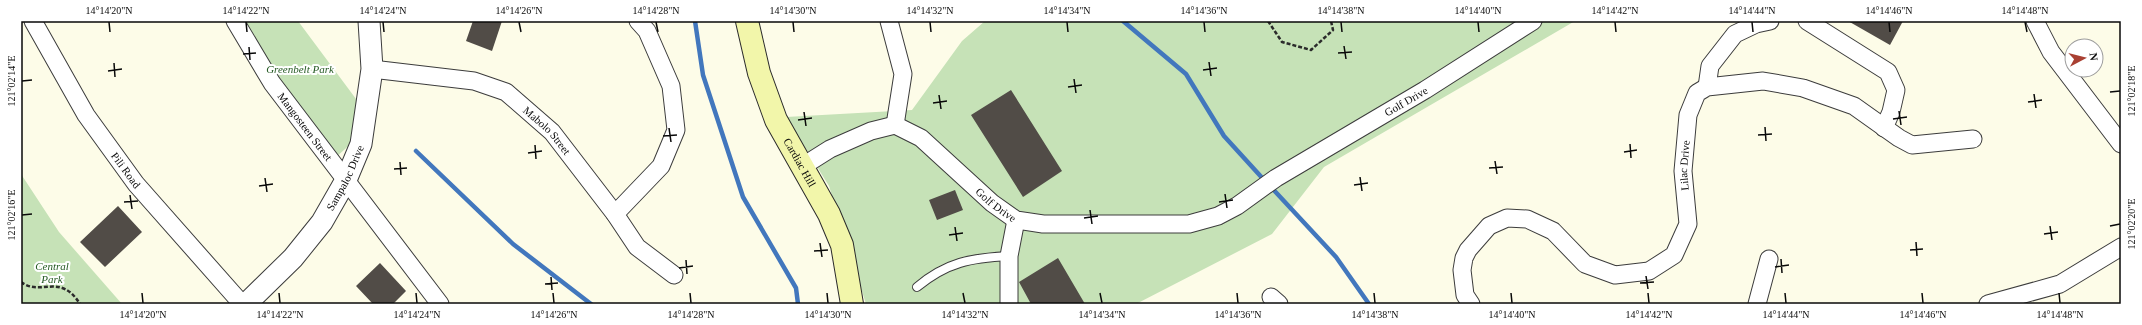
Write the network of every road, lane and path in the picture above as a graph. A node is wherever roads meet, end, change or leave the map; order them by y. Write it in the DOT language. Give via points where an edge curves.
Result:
graph roads {
  1 [pos="33,21"];
  2 [pos="235,21"];
  3 [pos="369,21"];
  4 [pos="638,21"];
  5 [pos="747,21"];
  6 [pos="889,21"];
  7 [pos="1268,21"];
  8 [pos="1331,21"];
  9 [pos="1533,21"];
  10 [pos="1770,21"];
  11 [pos="1807,21"];
  12 [pos="2035,21"];
  13 [pos="372,69"];
  14 [pos="1707,87"];
  15 [pos="895,125"];
  16 [pos="1884,128"];
  17 [pos="1973,139"];
  18 [pos="2121,144"];
  19 [pos="803,166"];
  20 [pos="346,180"];
  21 [pos="615,214"];
  22 [pos="1016,220"];
  23 [pos="2121,247"];
  24 [pos="1009,256"];
  25 [pos="1769,259"];
  26 [pos="674,275"];
  27 [pos="21,282"];
  28 [pos="917,287"];
  29 [pos="80,304"];
  30 [pos="242,304"];
  31 [pos="246,304"];
  32 [pos="440,304"];
  33 [pos="852,304"];
  34 [pos="1009,304"];
  35 [pos="1471,304"];
  36 [pos="1757,304"];
  37 [pos="1988,304"];
  1 -- 30 [label="street, Pili Road" via="86,115 136,184"];
  2 -- 20 [label="street, Mangosteen Street" via="272,83"];
  3 -- 13 [label="street, Sampaloc Drive"];
  4 -- 21 [label="street" via="647,31 671,86 676,130 661,166"];
  5 -- 19 [label="main road, Cardiac Hill" via="759,73 776,120"];
  6 -- 15 [label="street" via="903,74"];
  7 -- 8 [label="path" via="1282,42 1311,50 1333,30"];
  9 -- 22 [label="street, Golf Drive" via="1218,216 1189,224 1043,224"];
  10 -- 14 [label="street" via="1756,24 1735,34 1710,66"];
  11 -- 16 [label="street" via="1888,72 1896,90"];
  12 -- 18 [label="street" via="2051,52"];
  13 -- 20 [label="street, Sampaloc Drive" via="361,144"];
  13 -- 21 [label="street, Mabolo Street" via="474,81 506,92 552,132"];
  14 -- 16 [label="street" via="1763,81 1803,88 1854,106"];
  14 -- 35 [label="street, Lilac Drive" via="1697,94 1688,115 1683,171 1688,224 1674,255 1649,271 1615,275 1585,264 1553,231 1527,219 1507,218 1489,226 1464,258 1462,270 1465,295"];
  15 -- 19 [label="street" via="830,149"];
  15 -- 22 [label="street, Golf Drive" via="921,138 992,203"];
  16 -- 17 [label="street" via="1912,145"];
  19 -- 33 [label="main road, Cardiac Hill" via="829,214 842,245"];
  20 -- 31 [label="street, Sampaloc Drive" via="322,222 293,258"];
  20 -- 32 [label="street, Mangosteen Street"];
  21 -- 26 [label="street, Mabolo Street" via="637,247"];
  22 -- 24 [label="street"];
  23 -- 37 [label="street" via="2060,284"];
  24 -- 28 [label="lane" via="978,258 953,264 931,275"];
  24 -- 34 [label="street"];
  25 -- 36 [label="street"];
  27 -- 29 [label="path" via="26,286 59,286 74,295"];
}
